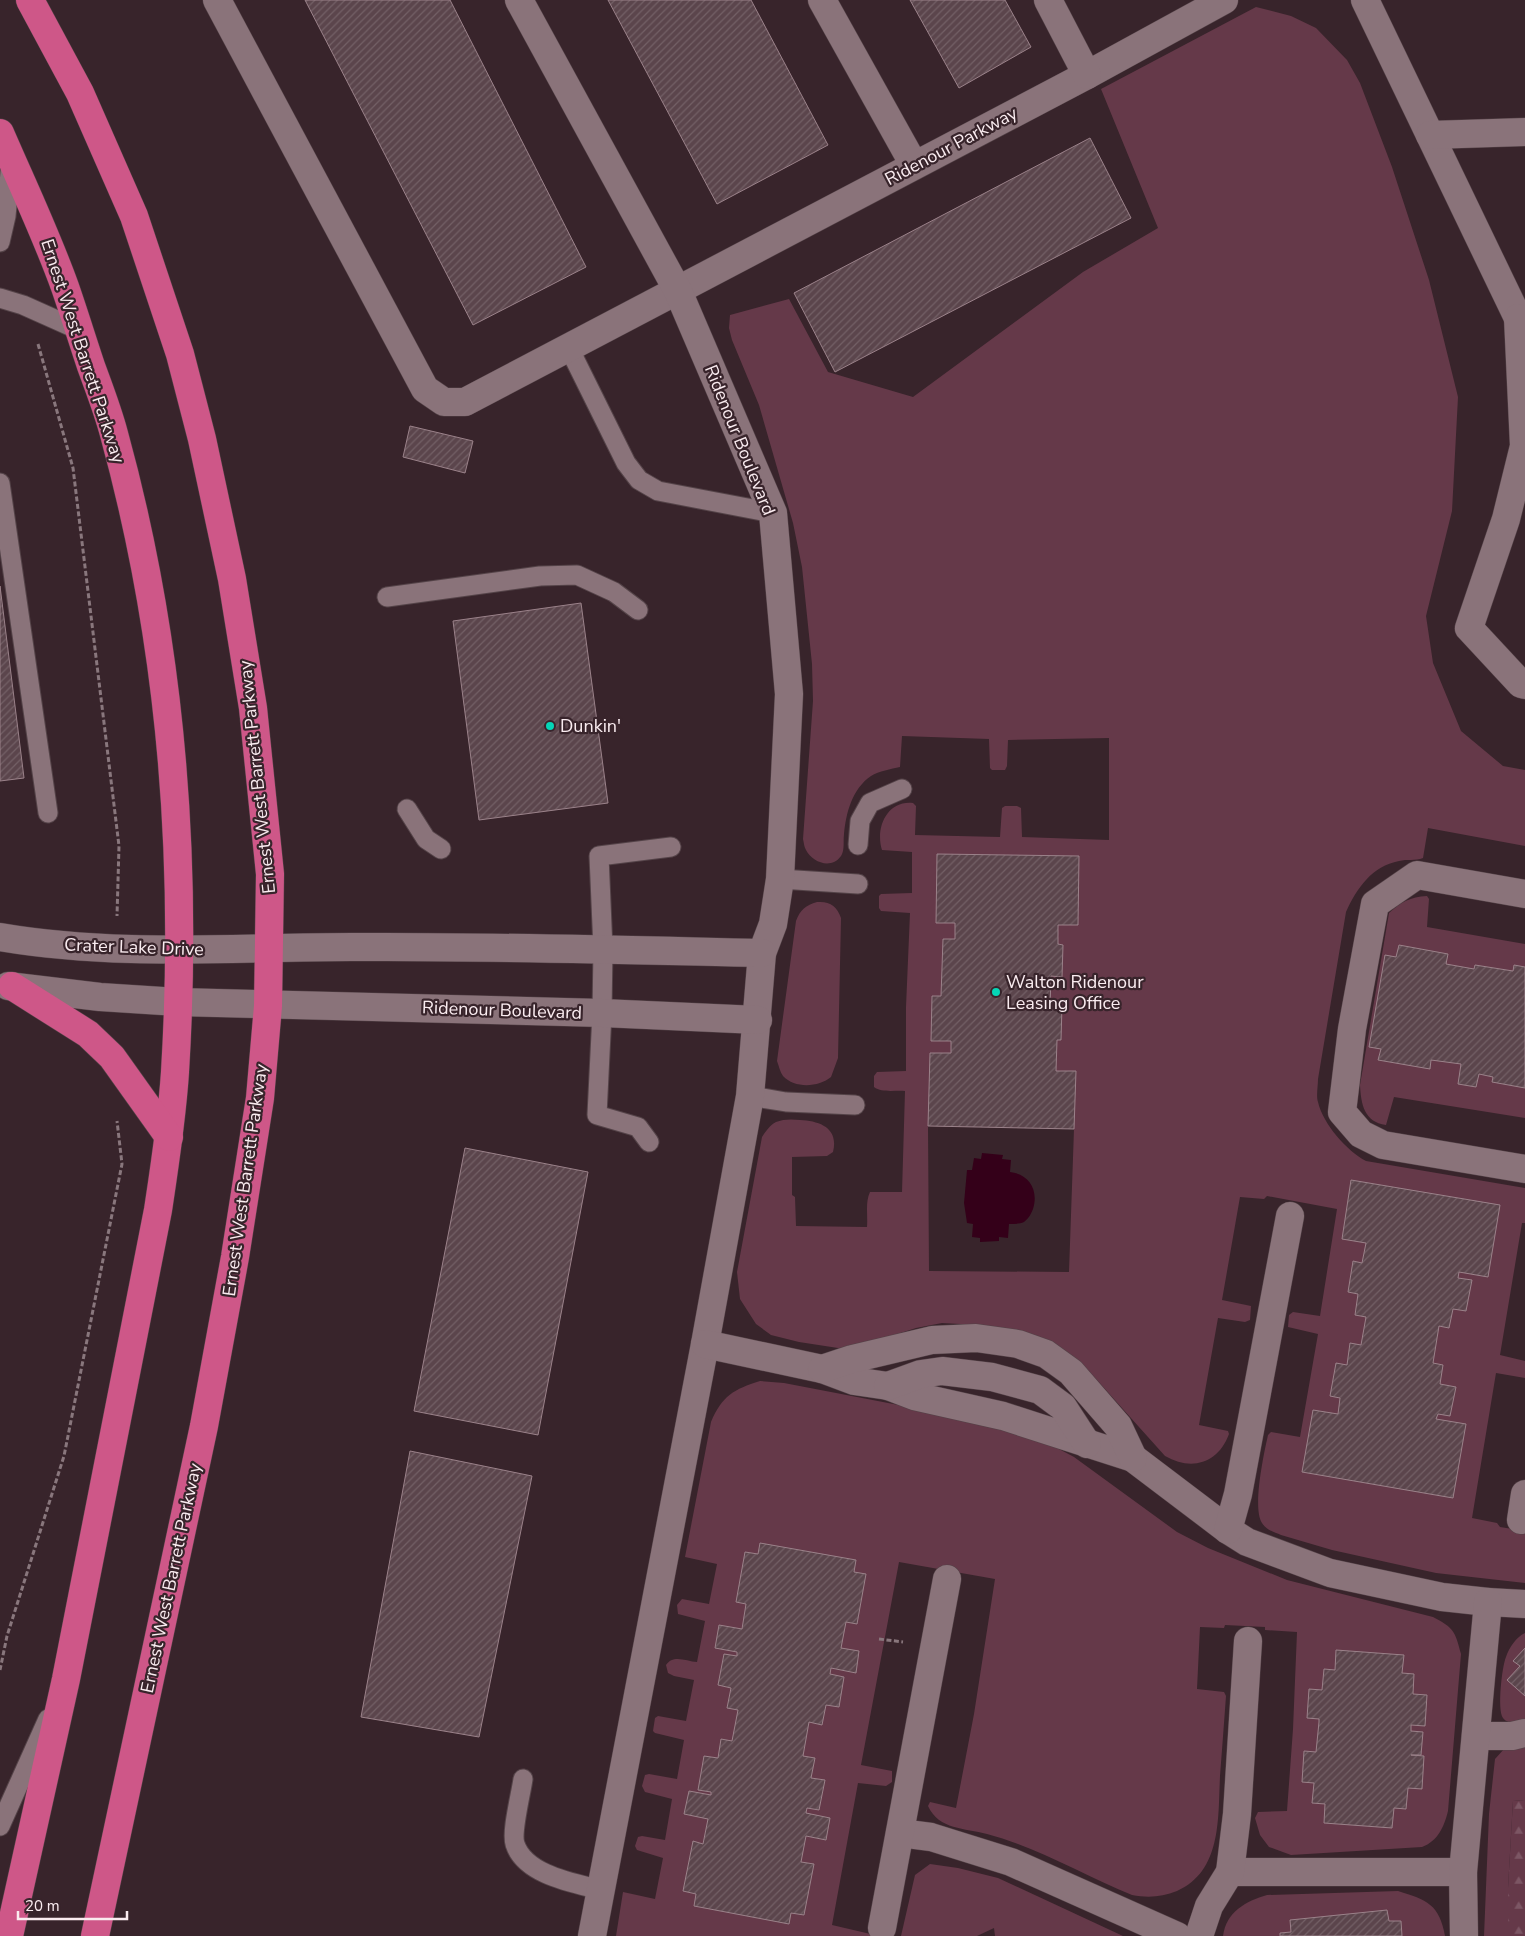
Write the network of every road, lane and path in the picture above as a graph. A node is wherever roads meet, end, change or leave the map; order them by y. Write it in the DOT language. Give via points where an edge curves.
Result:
graph roads {
  1 [pos="30,0"];
  2 [pos="217,0"];
  3 [pos="519,0"];
  4 [pos="822,0"];
  5 [pos="1048,0"];
  6 [pos="1224,0"];
  7 [pos="1365,0"];
  8 [pos="1087,75"];
  9 [pos="1525,132"];
  10 [pos="0,133"];
  11 [pos="1430,135"];
  12 [pos="11,159"];
  13 [pos="914,166"];
  14 [pos="0,242"];
  15 [pos="678,291"];
  16 [pos="0,298"];
  17 [pos="1522,318"];
  18 [pos="79,330"];
  19 [pos="569,348"];
  20 [pos="0,483"];
  21 [pos="772,513"];
  22 [pos="387,597"];
  23 [pos="638,610"];
  24 [pos="1525,685"];
  25 [pos="902,788"];
  26 [pos="406,810"];
  27 [pos="48,813"];
  28 [pos="858,845"];
  29 [pos="671,847"];
  30 [pos="441,849"];
  31 [pos="780,879"];
  32 [pos="858,884"];
  33 [pos="1525,894"];
  34 [pos="0,937"];
  35 [pos="269,948"];
  36 [pos="603,949"];
  37 [pos="180,950"];
  38 [pos="762,953"];
  39 [pos="6,985"];
  40 [pos="178,1002"];
  41 [pos="268,1006"];
  42 [pos="602,1013"];
  43 [pos="758,1020"];
  44 [pos="750,1096"];
  45 [pos="855,1105"];
  46 [pos="169,1137"];
  47 [pos="649,1142"];
  48 [pos="1525,1169"];
  49 [pos="1290,1216"];
  50 [pos="705,1344"];
  51 [pos="822,1369"];
  52 [pos="888,1386"];
  53 [pos="1087,1444"];
  54 [pos="1133,1458"];
  55 [pos="1525,1494"];
  56 [pos="1520,1520"];
  57 [pos="1228,1530"];
  58 [pos="946,1579"];
  59 [pos="1488,1602"];
  60 [pos="1525,1604"];
  61 [pos="1248,1641"];
  62 [pos="66,1679"];
  63 [pos="1525,1733"];
  64 [pos="1476,1736"];
  65 [pos="524,1779"];
  66 [pos="0,1826"];
  67 [pos="900,1833"];
  68 [pos="1230,1872"];
  69 [pos="1463,1872"];
  70 [pos="601,1890"];
  71 [pos="882,1928"];
  72 [pos="9,1936"];
  73 [pos="95,1936"];
  74 [pos="592,1936"];
  75 [pos="1177,1936"];
  76 [pos="1199,1936"];
  77 [pos="1464,1936"];
  1 -- 35 [label="highway, Ernest West Barrett Parkway" via="80,93 134,216 180,354 192,401 232,579 253,708 270,874"];
  2 -- 19 [label="street, Ridenour Parkway" via="425,389 444,402 465,402"];
  3 -- 15 [label="street, Ridenour Boulevard"];
  4 -- 13 [label="street"];
  5 -- 8 [label="street"];
  6 -- 8 [label="street, Ridenour Parkway"];
  7 -- 11 [label="street"];
  8 -- 13 [label="street, Ridenour Parkway"];
  9 -- 11 [label="street"];
  10 -- 12 [label="highway, Ernest West Barrett Parkway"];
  11 -- 17 [label="street"];
  12 -- 14 [label="lane" via="6,216"];
  12 -- 18 [label="highway, Ernest West Barrett Parkway" via="36,213"];
  13 -- 15 [label="street, Ridenour Parkway"];
  15 -- 19 [label="street, Ridenour Parkway"];
  15 -- 21 [label="street, Ridenour Boulevard"];
  16 -- 18 [label="lane"];
  17 -- 24 [label="street" via="1524,446 1506,519 1469,628"];
  18 -- 37 [label="highway, Ernest West Barrett Parkway" via="114,433 150,586 169,728"];
  19 -- 21 [label="lane" via="626,463 640,480 658,491"];
  20 -- 27 [label="lane"];
  21 -- 31 [label="street, Ridenour Boulevard" via="789,694"];
  22 -- 23 [label="lane" via="540,576 577,575 614,592"];
  25 -- 28 [label="lane" via="870,803 860,821"];
  26 -- 30 [label="lane" via="426,839"];
  29 -- 36 [label="lane" via="599,856"];
  31 -- 32 [label="lane"];
  31 -- 38 [label="street, Ridenour Boulevard" via="773,924"];
  33 -- 48 [label="street" via="1418,875 1375,904 1352,1029 1342,1112 1361,1134 1383,1145"];
  34 -- 37 [label="street, Crater Lake Drive" via="60,946"];
  35 -- 36 [label="street"];
  35 -- 37 [label="street, Crater Lake Drive"];
  35 -- 41 [label="highway, Ernest West Barrett Parkway"];
  36 -- 38 [label="street"];
  36 -- 42 [label="lane"];
  37 -- 40 [label="highway, Ernest West Barrett Parkway"];
  38 -- 43 [label="street, Ridenour Boulevard"];
  39 -- 40 [label="street" via="100,997"];
  39 -- 46 [label="highway" via="88,1034 112,1057"];
  40 -- 41 [label="street, Ridenour Boulevard"];
  40 -- 46 [label="highway, Ernest West Barrett Parkway"];
  41 -- 42 [label="street, Ridenour Boulevard"];
  41 -- 73 [label="highway, Ernest West Barrett Parkway" via="260,1098 214,1370"];
  42 -- 43 [label="street, Ridenour Boulevard"];
  42 -- 47 [label="lane" via="597,1115 638,1127"];
  43 -- 44 [label="street"];
  44 -- 45 [label="lane" via="786,1102"];
  44 -- 50 [label="street"];
  46 -- 62 [label="highway, Ernest West Barrett Parkway" via="156,1220"];
  49 -- 57 [label="street" via="1238,1494"];
  50 -- 51 [label="street"];
  50 -- 70 [label="street"];
  51 -- 52 [label="street" via="854,1381"];
  51 -- 54 [label="street" via="932,1340 976,1338 1018,1344 1046,1354 1071,1372 1118,1426"];
  52 -- 53 [label="street" via="914,1396 1003,1416"];
  52 -- 53 [label="street" via="921,1374 942,1371 992,1377 1040,1390 1063,1407"];
  53 -- 54 [label="street"];
  54 -- 57 [label="street"];
  55 -- 56 [label="street"];
  57 -- 59 [label="street" via="1247,1542 1330,1573 1442,1597"];
  58 -- 67 [label="street"];
  59 -- 60 [label="street"];
  59 -- 64 [label="street"];
  61 -- 68 [label="street" via="1238,1804"];
  62 -- 66 [label="lane"];
  62 -- 72 [label="highway, Ernest West Barrett Parkway"];
  63 -- 64 [label="street"];
  64 -- 69 [label="street"];
  65 -- 70 [label="lane" via="515,1844 524,1859 559,1880"];
  67 -- 71 [label="street"];
  67 -- 75 [label="street" via="931,1837 1011,1862"];
  68 -- 69 [label="street"];
  68 -- 76 [label="street" via="1210,1906"];
  69 -- 77 [label="street"];
  70 -- 74 [label="street"];
}
